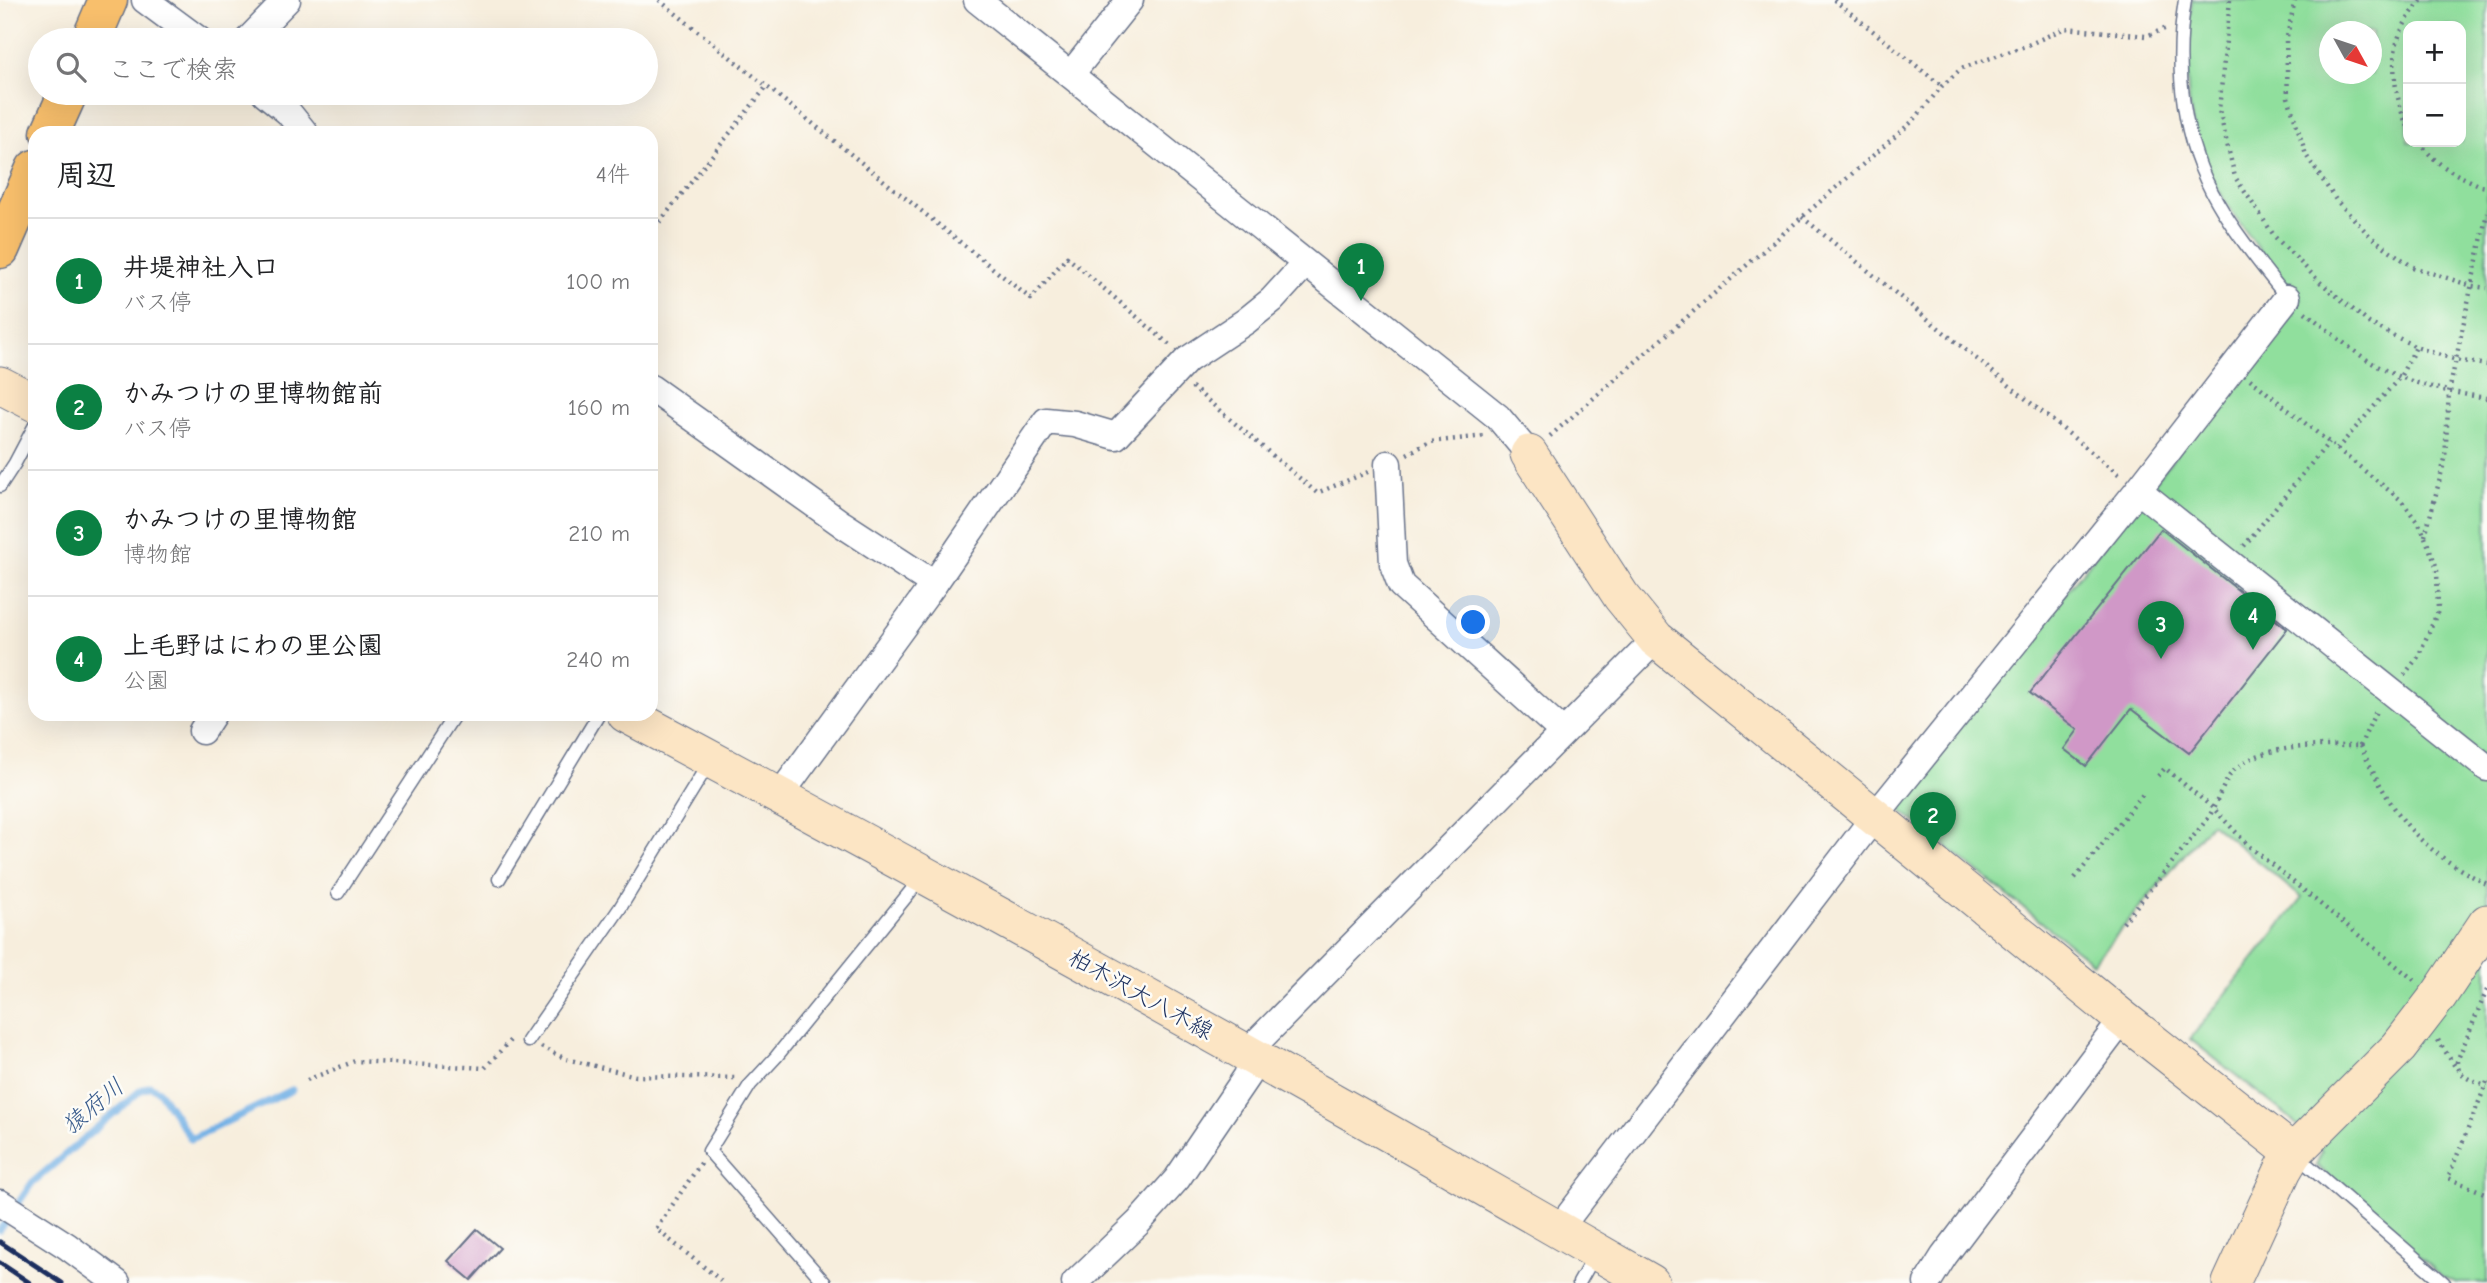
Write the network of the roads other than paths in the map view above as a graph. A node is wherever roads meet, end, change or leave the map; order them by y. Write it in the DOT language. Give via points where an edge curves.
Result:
graph roads {
  1 [pos="108,0"];
  2 [pos="145,0"];
  3 [pos="287,0"];
  4 [pos="977,0"];
  5 [pos="1130,0"];
  6 [pos="2185,0"];
  7 [pos="96,28"];
  8 [pos="183,28"];
  9 [pos="260,28"];
  10 [pos="1071,74"];
  11 [pos="63,105"];
  12 [pos="280,105"];
  13 [pos="53,126"];
  14 [pos="300,126"];
  15 [pos="28,188"];
  16 [pos="0,249"];
  17 [pos="1305,264"];
  18 [pos="2287,298"];
  19 [pos="0,385"];
  20 [pos="658,393"];
  21 [pos="28,399"];
  22 [pos="28,438"];
  23 [pos="1520,444"];
  24 [pos="1388,464"];
  25 [pos="0,486"];
  26 [pos="2138,490"];
  27 [pos="934,584"];
  28 [pos="1656,639"];
  29 [pos="450,721"];
  30 [pos="595,721"];
  31 [pos="639,721"];
  32 [pos="1563,732"];
  33 [pos="711,760"];
  34 [pos="2487,768"];
  35 [pos="780,795"];
  36 [pos="1875,816"];
  37 [pos="925,874"];
  38 [pos="499,879"];
  39 [pos="338,893"];
  40 [pos="2487,923"];
  41 [pos="2123,1019"];
  42 [pos="528,1041"];
  43 [pos="1255,1056"];
  44 [pos="2293,1153"];
  45 [pos="0,1203"];
  46 [pos="1558,1230"];
  47 [pos="1597,1252"];
  48 [pos="117,1283"];
  49 [pos="825,1283"];
  50 [pos="1075,1283"];
  51 [pos="1579,1283"];
  52 [pos="1651,1283"];
  53 [pos="1927,1283"];
  54 [pos="2231,1283"];
  55 [pos="2444,1283"];
  1 -- 7 [label="main road"];
  2 -- 8 [label="street"];
  3 -- 9 [label="street"];
  4 -- 10 [label="street"];
  5 -- 10 [label="street"];
  6 -- 18 [label="lane" via="2182,96 2187,128 2217,202"];
  10 -- 17 [label="street"];
  11 -- 13 [label="main road"];
  12 -- 14 [label="street"];
  15 -- 16 [label="main road"];
  17 -- 23 [label="street" via="1498,418"];
  17 -- 27 [label="street" via="1264,307 1181,367 1116,436 1046,421"];
  18 -- 26 [label="street"];
  19 -- 21 [label="street"];
  20 -- 27 [label="street"];
  22 -- 25 [label="lane"];
  23 -- 28 [label="street" via="1621,596"];
  24 -- 32 [label="street" via="1392,564 1401,585"];
  26 -- 34 [label="street"];
  26 -- 36 [label="street"];
  27 -- 35 [label="street"];
  28 -- 32 [label="street"];
  28 -- 36 [label="street"];
  29 -- 39 [label="lane"];
  30 -- 38 [label="lane"];
  31 -- 33 [label="street, 柏木沢大八木線"];
  32 -- 43 [label="street" via="1296,1001 1258,1041"];
  33 -- 35 [label="street, 柏木沢大八木線"];
  33 -- 42 [label="lane" via="620,908"];
  35 -- 37 [label="street, 柏木沢大八木線"];
  36 -- 41 [label="street"];
  36 -- 46 [label="street"];
  37 -- 43 [label="street, 柏木沢大八木線"];
  37 -- 49 [label="lane" via="750,1085 709,1151"];
  40 -- 44 [label="street" via="2412,1032"];
  41 -- 44 [label="street"];
  41 -- 53 [label="street"];
  43 -- 46 [label="street, 柏木沢大八木線"];
  43 -- 50 [label="street" via="1247,1076 1177,1179"];
  44 -- 54 [label="street"];
  44 -- 55 [label="lane"];
  45 -- 48 [label="street"];
  46 -- 47 [label="street, 柏木沢大八木線"];
  47 -- 51 [label="lane"];
  47 -- 52 [label="street, 柏木沢大八木線"];
}
